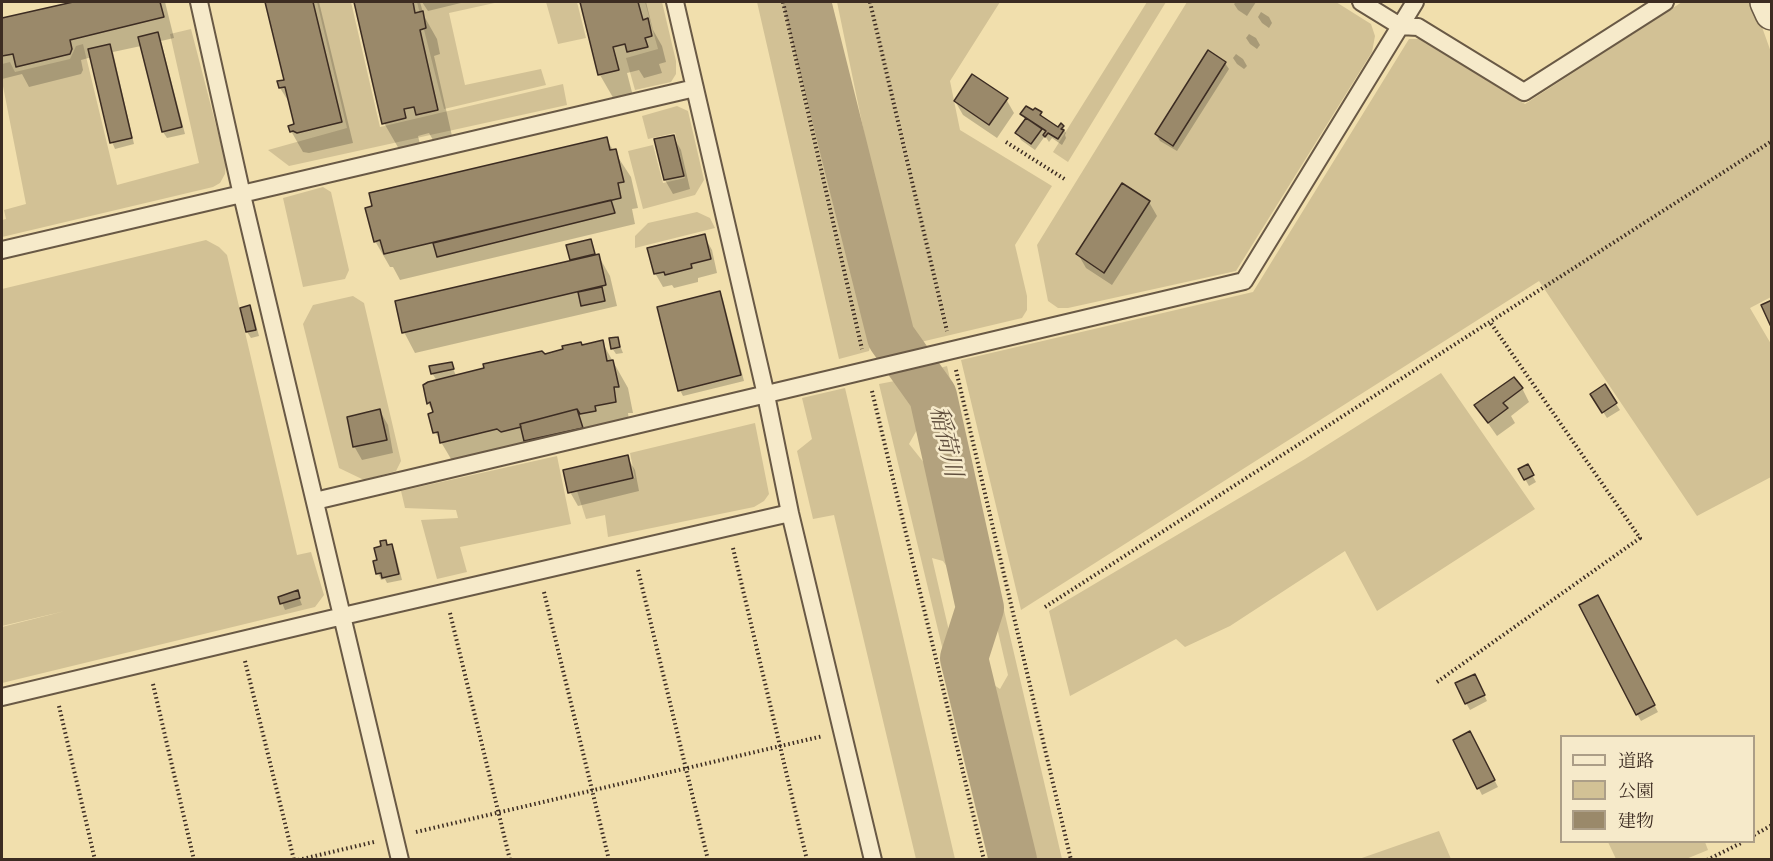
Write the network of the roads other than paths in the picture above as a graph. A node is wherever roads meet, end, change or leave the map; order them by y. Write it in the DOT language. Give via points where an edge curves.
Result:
graph roads {
  1 [pos="199,2"];
  2 [pos="675,2"];
  3 [pos="1361,2"];
  4 [pos="1415,2"];
  5 [pos="1665,2"];
  6 [pos="1767,2"];
  7 [pos="1772,13"];
  8 [pos="1400,26"];
  9 [pos="695,87"];
  10 [pos="242,195"];
  11 [pos="2,249"];
  12 [pos="766,395"];
  13 [pos="315,501"];
  14 [pos="790,513"];
  15 [pos="343,616"];
  16 [pos="2,697"];
  17 [pos="400,860"];
  18 [pos="873,860"];
  1 -- 10 [label="lane"];
  2 -- 9 [label="lane"];
  3 -- 8 [label="lane"];
  4 -- 8 [label="lane"];
  5 -- 8 [label="lane" via="1524,92 1418,27"];
  6 -- 7 [label="street"];
  8 -- 12 [label="lane" via="1244,281"];
  9 -- 10 [label="lane"];
  9 -- 12 [label="lane"];
  10 -- 11 [label="lane"];
  10 -- 13 [label="lane"];
  12 -- 13 [label="lane"];
  12 -- 14 [label="lane"];
  13 -- 15 [label="lane"];
  14 -- 15 [label="lane"];
  14 -- 18 [label="lane"];
  15 -- 16 [label="lane"];
  15 -- 17 [label="lane"];
}
